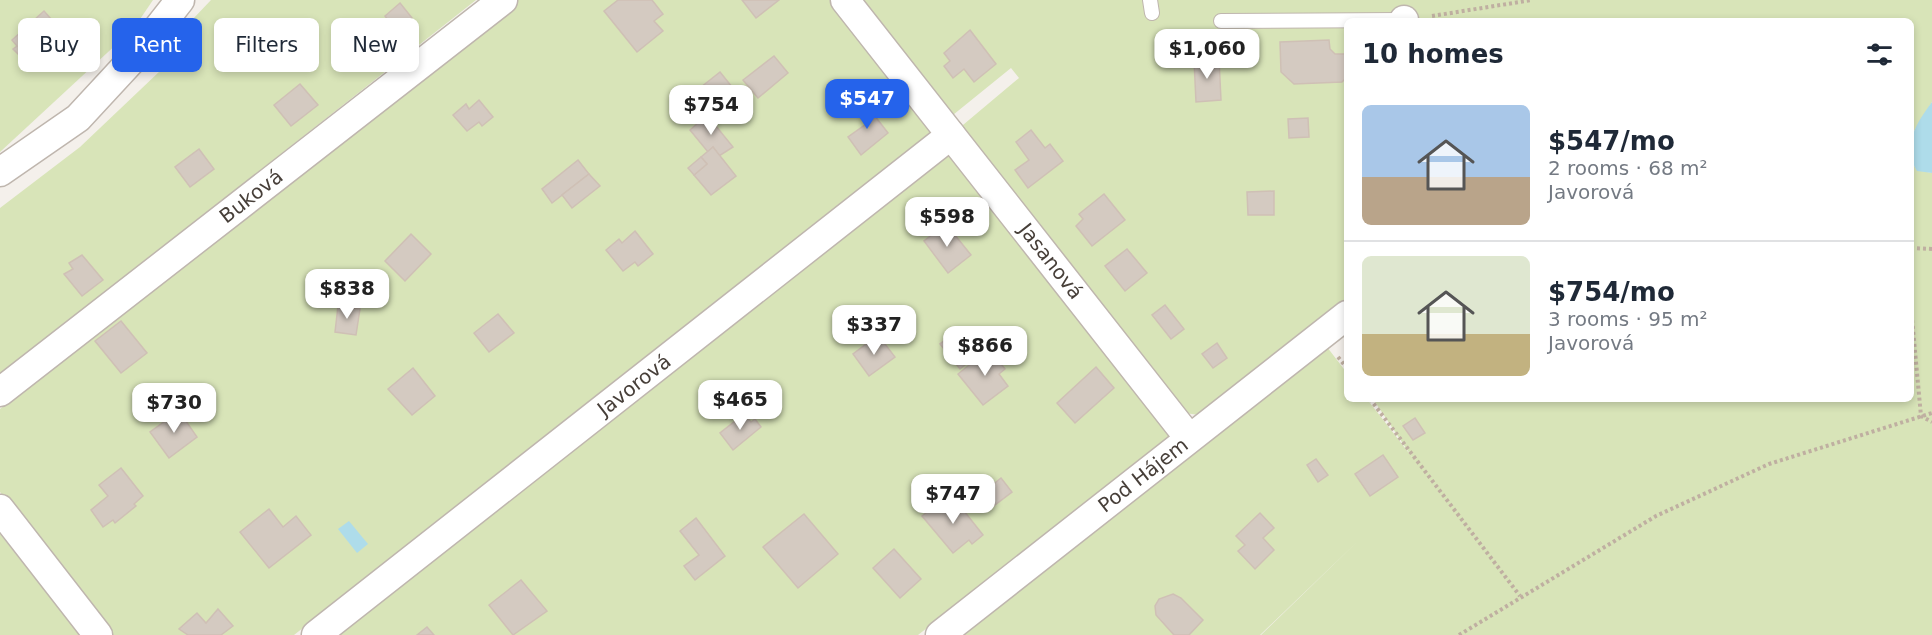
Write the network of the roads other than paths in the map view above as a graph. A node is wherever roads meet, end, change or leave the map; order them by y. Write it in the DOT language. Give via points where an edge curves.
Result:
graph roads {
  1 [pos="180,0"];
  2 [pos="503,0"];
  3 [pos="845,0"];
  4 [pos="1221,21"];
  5 [pos="1344,21"];
  6 [pos="951,135"];
  7 [pos="0,172"];
  8 [pos="1344,317"];
  9 [pos="0,392"];
  10 [pos="1189,438"];
  11 [pos="0,509"];
  12 [pos="98,635"];
  13 [pos="316,635"];
  14 [pos="940,635"];
  1 -- 7 [label="street" via="140,51 78,118"];
  2 -- 9 [label="street, Buková"];
  3 -- 6 [label="street, Jasanová"];
  4 -- 5 [label="lane"];
  6 -- 10 [label="street, Jasanová"];
  6 -- 13 [label="street, Javorová"];
  8 -- 10 [label="street, Pod Hájem"];
  10 -- 14 [label="street, Pod Hájem"];
  11 -- 12 [label="street"];
}
